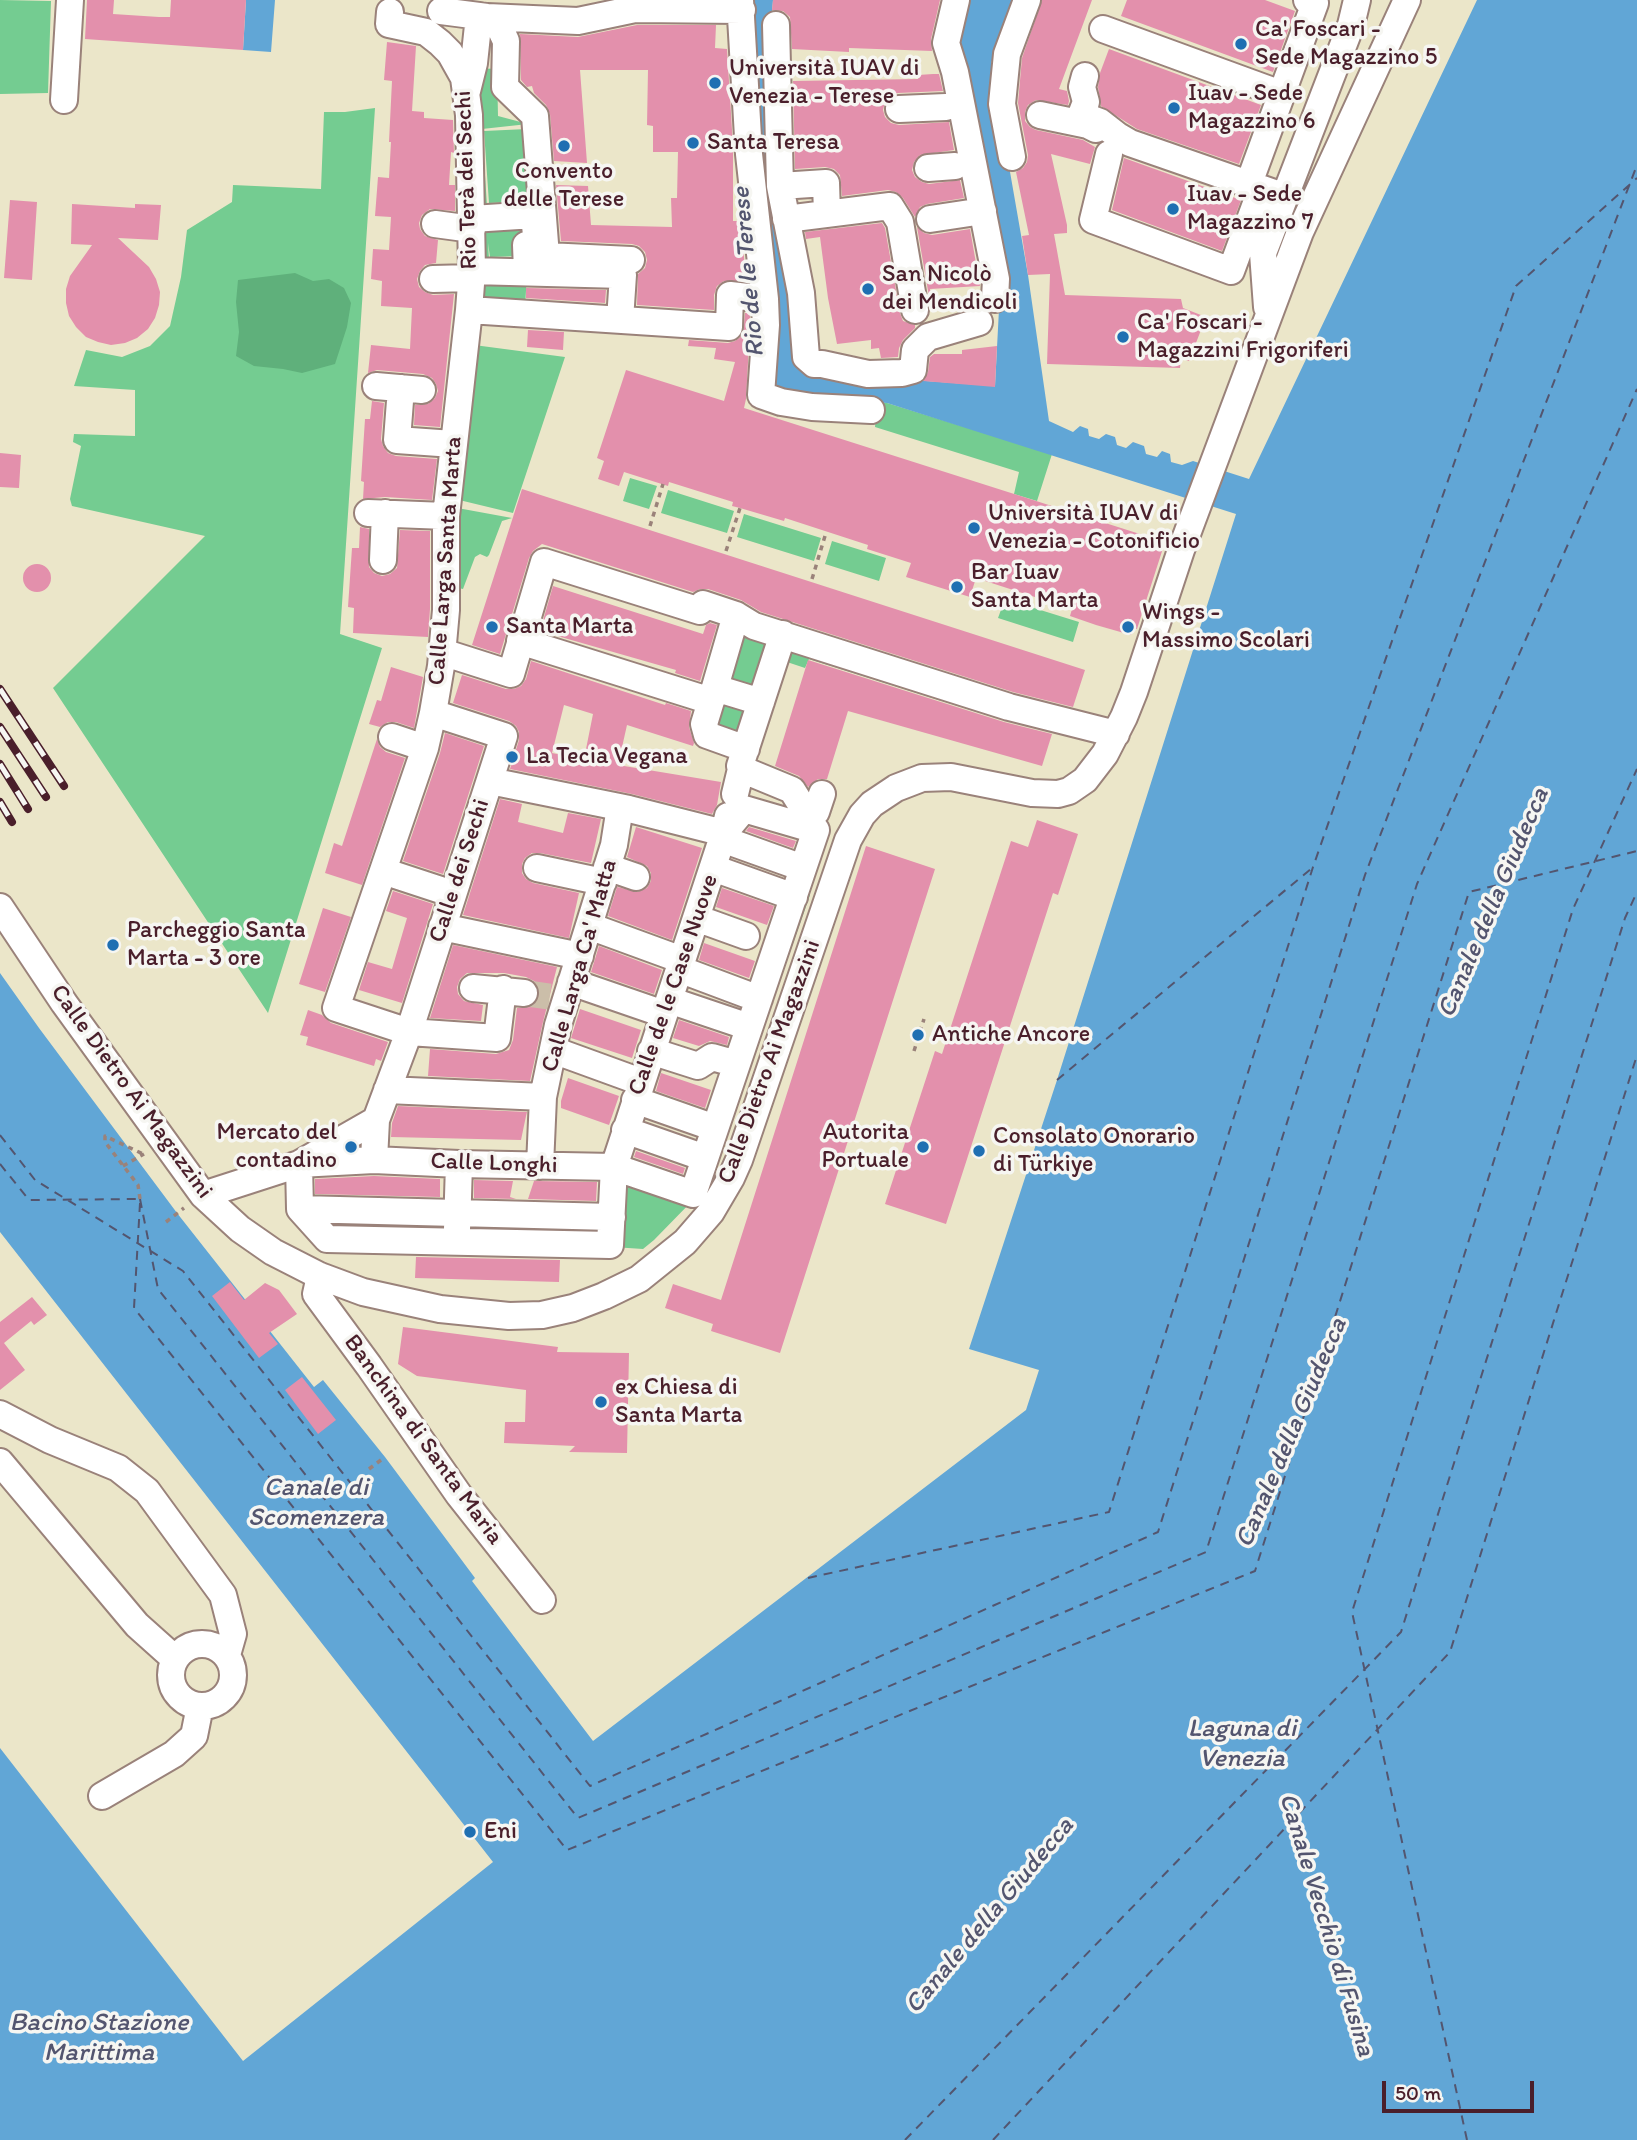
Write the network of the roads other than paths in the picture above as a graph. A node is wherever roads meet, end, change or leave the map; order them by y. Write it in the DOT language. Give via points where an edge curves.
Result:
graph roads {
  1 [pos="70,0"];
  2 [pos="1027,0"];
  3 [pos="1307,0"];
  4 [pos="1357,0"];
  5 [pos="1407,0"];
  6 [pos="741,5"];
  7 [pos="557,10"];
  8 [pos="952,10"];
  9 [pos="390,12"];
  10 [pos="488,15"];
  11 [pos="433,17"];
  12 [pos="776,24"];
  13 [pos="1102,29"];
  14 [pos="493,63"];
  15 [pos="1085,76"];
  16 [pos="467,92"];
  17 [pos="1281,94"];
  18 [pos="64,100"];
  19 [pos="1002,104"];
  20 [pos="955,106"];
  21 [pos="899,108"];
  22 [pos="1110,149"];
  23 [pos="1012,157"];
  24 [pos="966,166"];
  25 [pos="928,168"];
  26 [pos="780,186"];
  27 [pos="1264,191"];
  28 [pos="983,211"];
  29 [pos="827,214"];
  30 [pos="786,219"];
  31 [pos="930,219"];
  32 [pos="435,224"];
  33 [pos="472,224"];
  34 [pos="539,231"];
  35 [pos="631,260"];
  36 [pos="590,265"];
  37 [pos="527,271"];
  38 [pos="471,274"];
  39 [pos="433,279"];
  40 [pos="759,298"];
  41 [pos="995,299"];
  42 [pos="469,310"];
  43 [pos="915,310"];
  44 [pos="1268,316"];
  45 [pos="620,320"];
  46 [pos="979,322"];
  47 [pos="399,388"];
  48 [pos="871,410"];
  49 [pos="453,444"];
  50 [pos="450,512"];
  51 [pos="383,560"];
  52 [pos="736,615"];
  53 [pos="783,634"];
  54 [pos="520,641"];
  55 [pos="442,652"];
  56 [pos="713,695"];
  57 [pos="761,702"];
  58 [pos="433,713"];
  59 [pos="1116,734"];
  60 [pos="392,737"];
  61 [pos="425,748"];
  62 [pos="490,781"];
  63 [pos="735,799"];
  64 [pos="620,807"];
  65 [pos="815,808"];
  66 [pos="537,868"];
  67 [pos="713,868"];
  68 [pos="803,868"];
  69 [pos="383,871"];
  70 [pos="605,875"];
  71 [pos="636,877"];
  72 [pos="453,894"];
  73 [pos="794,897"];
  74 [pos="0,907"];
  75 [pos="696,918"];
  76 [pos="589,926"];
  77 [pos="442,927"];
  78 [pos="781,934"];
  79 [pos="746,936"];
  80 [pos="580,956"];
  81 [pos="772,959"];
  82 [pos="680,965"];
  83 [pos="473,988"];
  84 [pos="563,993"];
  85 [pos="759,999"];
  86 [pos="666,1007"];
  87 [pos="749,1027"];
  88 [pos="409,1032"];
  89 [pos="553,1051"];
  90 [pos="651,1051"];
  91 [pos="737,1064"];
  92 [pos="698,1066"];
  93 [pos="389,1083"];
  94 [pos="638,1091"];
  95 [pos="728,1091"];
  96 [pos="543,1097"];
  97 [pos="376,1120"];
  98 [pos="715,1128"];
  99 [pos="625,1130"];
  100 [pos="705,1158"];
  101 [pos="374,1160"];
  102 [pos="299,1164"];
  103 [pos="459,1164"];
  104 [pos="540,1166"];
  105 [pos="614,1167"];
  106 [pos="203,1195"];
  107 [pos="300,1209"];
  108 [pos="328,1210"];
  109 [pos="458,1214"];
  110 [pos="612,1217"];
  111 [pos="327,1238"];
  112 [pos="457,1242"];
  113 [pos="320,1276"];
  114 [pos="0,1414"];
  115 [pos="0,1462"];
  116 [pos="542,1600"];
  117 [pos="227,1656"];
  118 [pos="176,1659"];
  119 [pos="200,1706"];
  120 [pos="102,1796"];
  1 -- 18 [label="street"];
  2 -- 19 [label="street" via="1007,54"];
  3 -- 17 [label="street" via="1315,3"];
  4 -- 27 [label="street" via="1351,25"];
  5 -- 44 [label="street, Calle Dietro Ai Magazzini" via="1300,232"];
  6 -- 7 [label="street" via="635,9 578,21"];
  6 -- 40 [label="street"];
  7 -- 10 [label="street"];
  8 -- 20 [label="street" via="946,43 955,72"];
  9 -- 11 [label="street" via="389,24"];
  10 -- 11 [label="street"];
  10 -- 14 [label="street"];
  11 -- 16 [label="street, Rio Terà dei Sechi"];
  12 -- 26 [label="street"];
  13 -- 17 [label="street"];
  14 -- 16 [label="street"];
  14 -- 34 [label="street" via="505,87 535,116"];
  15 -- 22 [label="street" via="1086,102 1081,115 1100,122"];
  16 -- 33 [label="street, Rio Terà dei Sechi"];
  17 -- 27 [label="street"];
  19 -- 22 [label="street" via="1088,125 1097,130 1097,155"];
  19 -- 23 [label="street"];
  20 -- 21 [label="street"];
  20 -- 24 [label="street"];
  22 -- 27 [label="street" via="1130,143"];
  22 -- 27 [label="street" via="1093,220 1231,271"];
  24 -- 25 [label="street"];
  24 -- 28 [label="street"];
  26 -- 29 [label="street" via="826,183"];
  26 -- 30 [label="street"];
  27 -- 44 [label="street"];
  28 -- 31 [label="street"];
  28 -- 41 [label="street" via="996,279"];
  29 -- 30 [label="street"];
  29 -- 43 [label="street" via="890,206 902,225"];
  30 -- 46 [label="street" via="801,293 806,358 814,365 882,375 913,370 915,350 928,337"];
  32 -- 33 [label="street"];
  33 -- 34 [label="street" via="534,215"];
  33 -- 38 [label="street, Rio Terà dei Sechi"];
  34 -- 36 [label="street" via="546,256"];
  34 -- 37 [label="street" via="537,245 526,245"];
  35 -- 36 [label="street"];
  36 -- 37 [label="street"];
  36 -- 45 [label="street" via="623,275"];
  37 -- 38 [label="street"];
  38 -- 39 [label="street"];
  38 -- 42 [label="street, Rio Terà dei Sechi"];
  40 -- 45 [label="street" via="730,295 729,327"];
  40 -- 48 [label="street" via="766,325 761,395 812,407"];
  42 -- 45 [label="street"];
  42 -- 49 [label="street, Calle Larga Santa Marta"];
  44 -- 59 [label="street, Calle Dietro Ai Magazzini"];
  47 -- 49 [label="street" via="397,440"];
  49 -- 50 [label="street, Calle Larga Santa Marta"];
  50 -- 51 [label="street" via="377,513"];
  50 -- 55 [label="street, Calle Larga Santa Marta" via="451,584"];
  52 -- 53 [label="street"];
  52 -- 54 [label="street" via="703,604 700,611 544,562"];
  52 -- 56 [label="street"];
  53 -- 57 [label="street, Calle de le Case Nuove"];
  53 -- 59 [label="street" via="1009,707"];
  54 -- 55 [label="street" via="511,674"];
  54 -- 56 [label="street"];
  55 -- 58 [label="street, Calle Larga Santa Marta"];
  56 -- 57 [label="street"];
  56 -- 63 [label="street" via="704,724"];
  57 -- 63 [label="street, Calle de le Case Nuove"];
  58 -- 61 [label="street, Calle Larga Santa Marta"];
  58 -- 62 [label="street, Calle dei Sechi" via="504,736"];
  59 -- 113 [label="street, Calle Dietro Ai Magazzini" via="1085,780 1069,791 1032,793 951,777 922,778 889,792 862,815 848,840 731,1178 698,1228 655,1268 622,1288 573,1308 509,1317 415,1305"];
  60 -- 61 [label="street"];
  61 -- 69 [label="street, Calle Larga Santa Marta"];
  62 -- 64 [label="street"];
  62 -- 72 [label="street, Calle dei Sechi"];
  63 -- 64 [label="street"];
  63 -- 65 [label="street" via="782,784"];
  63 -- 67 [label="street, Calle de le Case Nuove"];
  63 -- 68 [label="street"];
  63 -- 68 [label="street" via="816,830"];
  64 -- 70 [label="street, Calle Larga Ca' Matta"];
  66 -- 70 [label="street"];
  67 -- 73 [label="street"];
  67 -- 75 [label="street, Calle de le Case Nuove"];
  68 -- 73 [label="street"];
  69 -- 72 [label="street"];
  69 -- 88 [label="street, Calle Larga Santa Marta" via="336,1008"];
  70 -- 71 [label="street"];
  70 -- 76 [label="street, Calle Larga Ca' Matta"];
  72 -- 77 [label="street, Calle dei Sechi"];
  73 -- 78 [label="street"];
  74 -- 106 [label="street, Calle Dietro Ai Magazzini"];
  75 -- 79 [label="street"];
  75 -- 82 [label="street, Calle de le Case Nuove"];
  76 -- 80 [label="street, Calle Larga Ca' Matta"];
  76 -- 82 [label="street"];
  77 -- 80 [label="street"];
  77 -- 88 [label="street, Calle dei Sechi"];
  78 -- 79 [label="street" via="759,927"];
  78 -- 81 [label="street"];
  79 -- 81 [label="street" via="751,952"];
  80 -- 84 [label="street, Calle Larga Ca' Matta"];
  81 -- 85 [label="street"];
  82 -- 85 [label="street"];
  82 -- 86 [label="street, Calle de le Case Nuove"];
  83 -- 88 [label="street" via="513,991 497,1038"];
  84 -- 86 [label="street"];
  84 -- 89 [label="street, Calle Larga Ca' Matta"];
  85 -- 87 [label="street"];
  86 -- 87 [label="street"];
  86 -- 90 [label="street, Calle de le Case Nuove"];
  87 -- 91 [label="street"];
  88 -- 93 [label="street, Calle dei Sechi"];
  89 -- 94 [label="street"];
  89 -- 96 [label="street, Calle Larga Ca' Matta"];
  90 -- 92 [label="street"];
  90 -- 94 [label="street, Calle de le Case Nuove"];
  91 -- 92 [label="street" via="712,1057"];
  91 -- 95 [label="street"];
  92 -- 95 [label="street" via="704,1083"];
  93 -- 96 [label="street" via="448,1092"];
  93 -- 97 [label="street, Calle dei Sechi"];
  94 -- 98 [label="street"];
  94 -- 99 [label="street, Calle de le Case Nuove"];
  95 -- 98 [label="street"];
  96 -- 104 [label="street, Calle Larga Ca' Matta"];
  97 -- 101 [label="street, Calle dei Sechi"];
  97 -- 102 [label="street"];
  98 -- 100 [label="street"];
  99 -- 100 [label="street"];
  99 -- 105 [label="street, Calle de le Case Nuove"];
  100 -- 105 [label="street, Calle Longhi" via="693,1194"];
  101 -- 102 [label="street"];
  101 -- 103 [label="street, Calle Longhi"];
  102 -- 106 [label="street"];
  102 -- 107 [label="street"];
  103 -- 104 [label="street, Calle Longhi"];
  103 -- 109 [label="street"];
  104 -- 105 [label="street, Calle Longhi"];
  105 -- 110 [label="street, Calle de le Case Nuove"];
  106 -- 113 [label="street, Calle Dietro Ai Magazzini" via="257,1242"];
  107 -- 108 [label="street"];
  107 -- 111 [label="street"];
  108 -- 109 [label="street"];
  108 -- 111 [label="street"];
  109 -- 110 [label="street"];
  109 -- 112 [label="street"];
  110 -- 112 [label="street, Calle de le Case Nuove" via="610,1245"];
  111 -- 112 [label="street"];
  113 -- 116 [label="street, Banchina di Santa Maria" via="316,1294 459,1495"];
  114 -- 117 [label="street" via="118,1468 147,1491 223,1595 233,1634"];
  115 -- 118 [label="street" via="137,1625"];
  117 -- 118 [label="street" via="219,1648 200,1643"];
  117 -- 119 [label="street" via="233,1672 229,1690 216,1703"];
  118 -- 119 [label="street" via="173,1686 186,1701"];
  119 -- 120 [label="street" via="194,1736 174,1754"];
}
